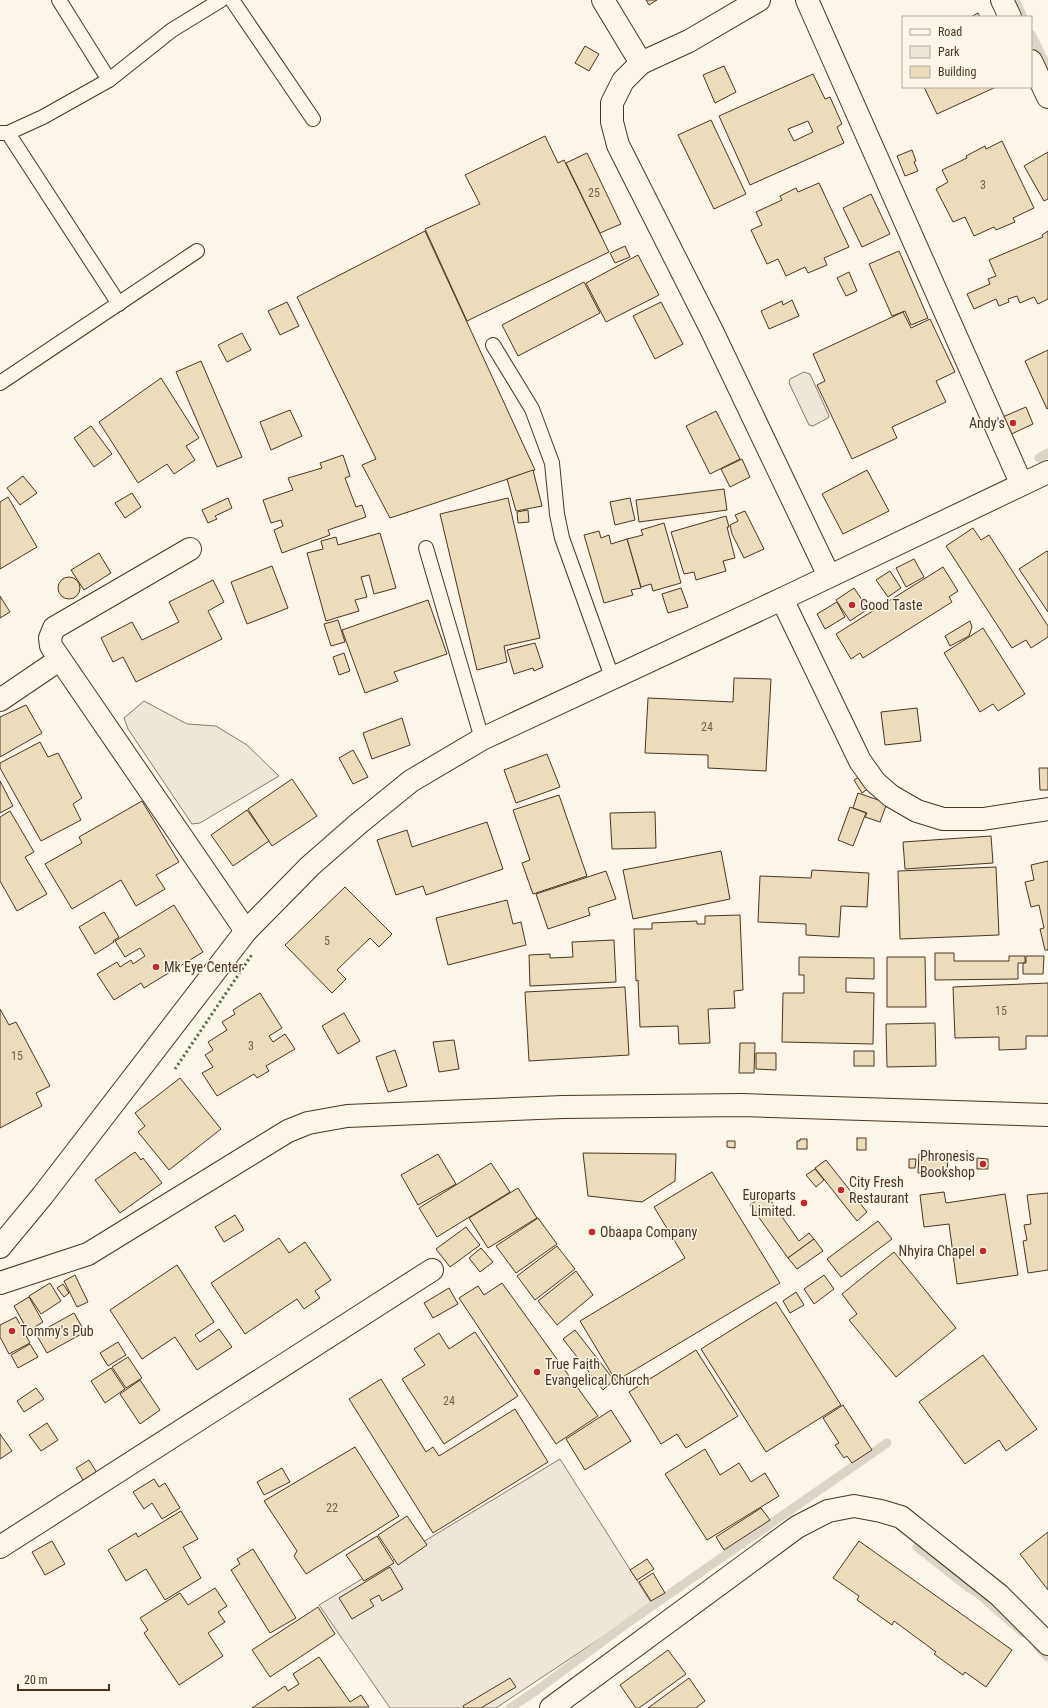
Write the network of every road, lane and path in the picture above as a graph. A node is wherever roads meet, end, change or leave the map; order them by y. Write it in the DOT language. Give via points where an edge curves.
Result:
graph roads {
  1 [pos="59,0"];
  2 [pos="221,0"];
  3 [pos="232,0"];
  4 [pos="603,0"];
  5 [pos="759,0"];
  6 [pos="807,0"];
  7 [pos="1002,0"];
  8 [pos="1010,16"];
  9 [pos="641,63"];
  10 [pos="1032,63"];
  11 [pos="109,80"];
  12 [pos="1048,97"];
  13 [pos="313,119"];
  14 [pos="4,133"];
  15 [pos="197,251"];
  16 [pos="119,304"];
  17 [pos="492,345"];
  18 [pos="0,384"];
  19 [pos="1048,472"];
  20 [pos="1021,483"];
  21 [pos="426,548"];
  22 [pos="190,549"];
  23 [pos="829,576"];
  24 [pos="782,599"];
  25 [pos="59,660"];
  26 [pos="612,677"];
  27 [pos="0,700"];
  28 [pos="482,739"];
  29 [pos="1048,809"];
  30 [pos="246,931"];
  31 [pos="1048,1115"];
  32 [pos="0,1248"];
  33 [pos="432,1270"];
  34 [pos="0,1283"];
  35 [pos="0,1547"];
  36 [pos="1048,1644"];
  37 [pos="551,1708"];
  1 -- 11 [label="lane"];
  2 -- 11 [label="lane" via="172,30"];
  3 -- 13 [label="lane"];
  4 -- 9 [label="street"];
  5 -- 9 [label="street" via="689,41"];
  6 -- 20 [label="street"];
  7 -- 8 [label="street"];
  9 -- 23 [label="street" via="622,81 612,104 612,122 618,145 712,331"];
  10 -- 12 [label="street"];
  11 -- 14 [label="lane" via="43,116"];
  14 -- 16 [label="lane"];
  15 -- 16 [label="lane"];
  16 -- 18 [label="lane"];
  17 -- 26 [label="lane" via="532,409 552,463 556,514 562,538"];
  19 -- 20 [label="street"];
  20 -- 23 [label="street"];
  21 -- 28 [label="lane"];
  22 -- 25 [label="street" via="54,628 50,638 51,646"];
  23 -- 24 [label="street"];
  24 -- 26 [label="street"];
  24 -- 29 [label="street" via="860,761 875,782 891,796 917,811 943,819 983,819"];
  25 -- 27 [label="street"];
  25 -- 30 [label="street"];
  26 -- 28 [label="street"];
  28 -- 30 [label="street" via="411,782 358,824 310,866"];
  30 -- 32 [label="street"];
  31 -- 34 [label="street" via="735,1105 563,1107 347,1116 308,1123 288,1130 88,1254"];
  33 -- 35 [label="street"];
  36 -- 37 [label="street" via="999,1595 901,1517 854,1506 828,1511 797,1527"];
}
